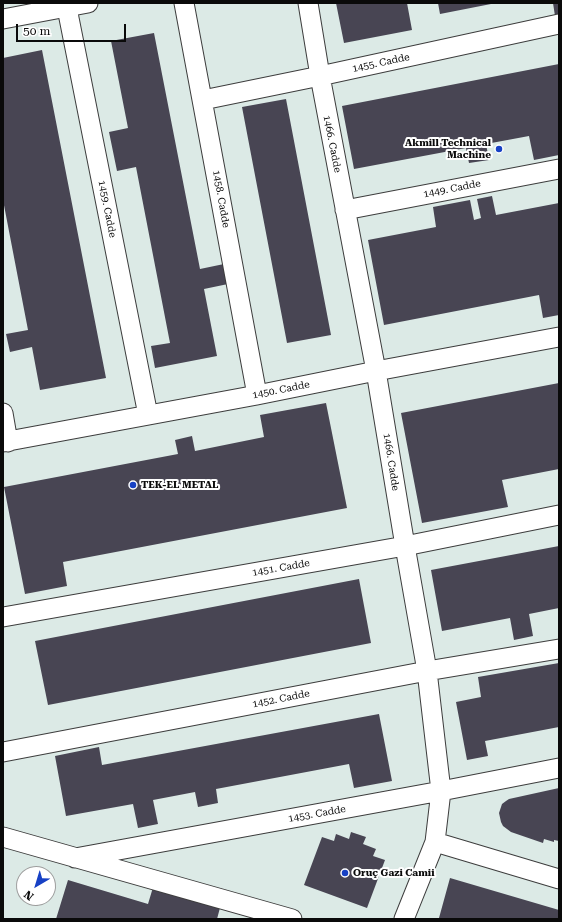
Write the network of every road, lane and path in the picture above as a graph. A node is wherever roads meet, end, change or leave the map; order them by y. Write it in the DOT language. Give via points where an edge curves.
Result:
graph roads {
  1 [pos="88,3"];
  2 [pos="184,3"];
  3 [pos="308,3"];
  4 [pos="66,5"];
  5 [pos="3,19"];
  6 [pos="559,24"];
  7 [pos="320,76"];
  8 [pos="203,100"];
  9 [pos="559,169"];
  10 [pos="344,210"];
  11 [pos="559,337"];
  12 [pos="376,371"];
  13 [pos="257,395"];
  14 [pos="3,413"];
  15 [pos="148,415"];
  16 [pos="6,442"];
  17 [pos="559,515"];
  18 [pos="405,546"];
  19 [pos="3,617"];
  20 [pos="559,649"];
  21 [pos="427,671"];
  22 [pos="3,752"];
  23 [pos="559,768"];
  24 [pos="441,791"];
  25 [pos="3,837"];
  26 [pos="435,842"];
  27 [pos="75,858"];
  28 [pos="559,879"];
  29 [pos="292,919"];
  30 [pos="404,919"];
  1 -- 4 [label="lane"];
  2 -- 8 [label="lane, 1458. Cadde"];
  3 -- 7 [label="lane, 1466. Cadde"];
  4 -- 5 [label="lane"];
  4 -- 15 [label="lane, 1459. Cadde"];
  6 -- 7 [label="lane, 1455. Cadde"];
  7 -- 8 [label="lane, 1455. Cadde"];
  7 -- 10 [label="lane, 1466. Cadde"];
  8 -- 13 [label="lane, 1458. Cadde"];
  9 -- 10 [label="lane, 1449. Cadde"];
  10 -- 12 [label="lane, 1466. Cadde"];
  11 -- 12 [label="lane, 1450. Cadde"];
  12 -- 13 [label="lane, 1450. Cadde"];
  12 -- 18 [label="lane, 1466. Cadde"];
  13 -- 15 [label="lane, 1450. Cadde"];
  14 -- 16 [label="lane"];
  15 -- 16 [label="lane, 1450. Cadde"];
  17 -- 18 [label="lane, 1451. Cadde"];
  18 -- 19 [label="lane, 1451. Cadde"];
  18 -- 21 [label="lane, 1466. Cadde"];
  20 -- 21 [label="lane, 1452. Cadde"];
  21 -- 22 [label="lane, 1452. Cadde"];
  21 -- 24 [label="lane, 1466. Cadde"];
  23 -- 24 [label="lane, 1453. Cadde"];
  24 -- 26 [label="lane, 1466. Cadde"];
  24 -- 27 [label="lane, 1453. Cadde"];
  25 -- 27 [label="lane"];
  26 -- 28 [label="lane"];
  26 -- 30 [label="lane, 1466. Cadde"];
  27 -- 29 [label="lane"];
}
